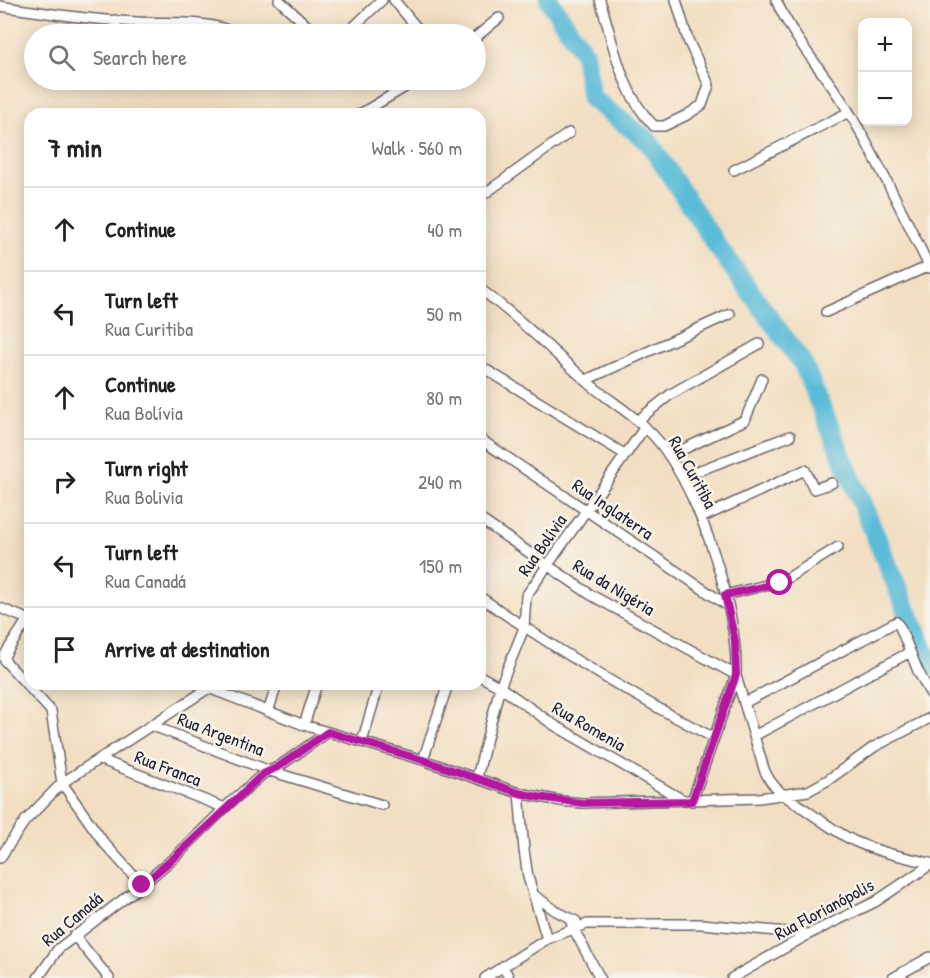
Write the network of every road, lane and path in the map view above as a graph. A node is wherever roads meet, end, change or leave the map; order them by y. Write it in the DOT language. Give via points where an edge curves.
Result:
graph roads {
  1 [pos="279,0"];
  2 [pos="382,0"];
  3 [pos="394,0"];
  4 [pos="600,0"];
  5 [pos="676,0"];
  6 [pos="776,0"];
  7 [pos="0,6"];
  8 [pos="499,18"];
  9 [pos="115,20"];
  10 [pos="115,24"];
  11 [pos="198,24"];
  12 [pos="305,24"];
  13 [pos="357,24"];
  14 [pos="414,24"];
  15 [pos="486,29"];
  16 [pos="400,90"];
  17 [pos="370,108"];
  18 [pos="849,112"];
  19 [pos="569,133"];
  20 [pos="734,170"];
  21 [pos="486,192"];
  22 [pos="930,267"];
  23 [pos="486,294"];
  24 [pos="826,312"];
  25 [pos="730,314"];
  26 [pos="759,344"];
  27 [pos="486,370"];
  28 [pos="762,379"];
  29 [pos="586,380"];
  30 [pos="637,421"];
  31 [pos="645,427"];
  32 [pos="790,436"];
  33 [pos="486,443"];
  34 [pos="626,455"];
  35 [pos="669,456"];
  36 [pos="682,477"];
  37 [pos="832,483"];
  38 [pos="587,510"];
  39 [pos="701,518"];
  40 [pos="486,523"];
  41 [pos="838,548"];
  42 [pos="547,566"];
  43 [pos="725,595"];
  44 [pos="486,601"];
  45 [pos="728,606"];
  46 [pos="0,608"];
  47 [pos="24,618"];
  48 [pos="24,627"];
  49 [pos="525,628"];
  50 [pos="910,652"];
  51 [pos="736,675"];
  52 [pos="486,679"];
  53 [pos="24,682"];
  54 [pos="500,687"];
  55 [pos="32,690"];
  56 [pos="206,690"];
  57 [pos="221,690"];
  58 [pos="275,690"];
  59 [pos="315,690"];
  60 [pos="377,690"];
  61 [pos="446,690"];
  62 [pos="930,693"];
  63 [pos="744,703"];
  64 [pos="268,712"];
  65 [pos="930,718"];
  66 [pos="304,725"];
  67 [pos="153,726"];
  68 [pos="328,732"];
  69 [pos="754,736"];
  70 [pos="714,738"];
  71 [pos="362,742"];
  72 [pos="99,759"];
  73 [pos="423,760"];
  74 [pos="270,771"];
  75 [pos="477,777"];
  76 [pos="62,783"];
  77 [pos="519,793"];
  78 [pos="783,795"];
  79 [pos="688,801"];
  80 [pos="382,806"];
  81 [pos="225,808"];
  82 [pos="0,858"];
  83 [pos="930,864"];
  84 [pos="142,885"];
  85 [pos="534,895"];
  86 [pos="571,924"];
  87 [pos="809,934"];
  88 [pos="74,935"];
  89 [pos="547,939"];
  90 [pos="930,957"];
  91 [pos="503,966"];
  92 [pos="38,978"];
  93 [pos="109,978"];
  94 [pos="485,978"];
  95 [pos="509,978"];
  96 [pos="600,978"];
  97 [pos="732,978"];
  98 [pos="893,978"];
  1 -- 12 [label="street"];
  2 -- 13 [label="street"];
  3 -- 14 [label="street"];
  4 -- 5 [label="street" via="629,94 654,126 664,126 702,105 709,85 688,40"];
  6 -- 18 [label="street"];
  7 -- 9 [label="street"];
  8 -- 15 [label="street"];
  9 -- 10 [label="street"];
  9 -- 11 [label="street"];
  16 -- 17 [label="street"];
  18 -- 20 [label="street"];
  18 -- 22 [label="street"];
  19 -- 21 [label="street"];
  22 -- 24 [label="street"];
  23 -- 29 [label="street, Rua Curitiba"];
  25 -- 29 [label="street"];
  26 -- 30 [label="street" via="671,394"];
  27 -- 34 [label="street"];
  28 -- 35 [label="street" via="745,420"];
  29 -- 30 [label="street, Rua Curitiba"];
  30 -- 31 [label="street, Rua Curitiba"];
  31 -- 34 [label="street, Rua Bolívia"];
  31 -- 35 [label="street, Rua Curitiba"];
  32 -- 36 [label="street"];
  33 -- 38 [label="street, Rua Inglaterra"];
  34 -- 38 [label="street, Rua Bolívia"];
  35 -- 36 [label="street, Rua Curitiba"];
  36 -- 39 [label="street, Rua Curitiba"];
  37 -- 39 [label="street" via="814,489 805,470"];
  38 -- 42 [label="street, Rua Bolívia"];
  38 -- 45 [label="street, Rua Inglaterra"];
  39 -- 43 [label="street, Rua Curitiba"];
  40 -- 42 [label="street, Rua da Nigéria"];
  41 -- 43 [label="street" via="782,582"];
  42 -- 49 [label="street, Rua Bolívia" via="526,596"];
  42 -- 51 [label="street, Rua da Nigéria" via="591,595"];
  43 -- 45 [label="street, Rua Curitiba"];
  44 -- 49 [label="street"];
  45 -- 51 [label="street, Rua Curitiba"];
  46 -- 47 [label="street"];
  48 -- 53 [label="street" via="4,656"];
  49 -- 54 [label="street"];
  49 -- 70 [label="street" via="621,688"];
  50 -- 62 [label="street"];
  50 -- 63 [label="street" via="898,624 893,623"];
  50 -- 69 [label="street"];
  51 -- 63 [label="street"];
  51 -- 70 [label="street"];
  52 -- 54 [label="street, Rua Romenia"];
  54 -- 75 [label="street"];
  54 -- 79 [label="street, Rua Romenia" via="554,725"];
  55 -- 76 [label="street" via="51,711"];
  56 -- 67 [label="street"];
  57 -- 64 [label="street"];
  58 -- 64 [label="street"];
  59 -- 66 [label="street"];
  60 -- 71 [label="street"];
  61 -- 73 [label="street"];
  63 -- 69 [label="street"];
  64 -- 66 [label="street"];
  65 -- 78 [label="street" via="874,747 821,785"];
  66 -- 68 [label="street"];
  67 -- 72 [label="street"];
  67 -- 74 [label="street, Rua Argentina"];
  68 -- 71 [label="street"];
  68 -- 74 [label="street, Rua Canadá"];
  69 -- 78 [label="street" via="766,776"];
  70 -- 79 [label="street"];
  71 -- 73 [label="street"];
  72 -- 76 [label="street"];
  72 -- 81 [label="street, Rua Franca"];
  73 -- 75 [label="street"];
  74 -- 80 [label="street, Rua Argentina"];
  74 -- 81 [label="street, Rua Canadá"];
  75 -- 77 [label="street"];
  76 -- 82 [label="street" via="25,821"];
  76 -- 84 [label="street" via="104,843"];
  77 -- 79 [label="street" via="582,803"];
  77 -- 85 [label="street" via="525,856"];
  78 -- 79 [label="street"];
  78 -- 83 [label="street" via="855,841"];
  81 -- 84 [label="street, Rua Canadá"];
  83 -- 87 [label="street, Rua Florianópolis" via="876,902"];
  84 -- 88 [label="street, Rua Canadá"];
  85 -- 86 [label="street"];
  85 -- 89 [label="street"];
  86 -- 87 [label="street" via="702,924"];
  86 -- 89 [label="street"];
  86 -- 96 [label="street"];
  87 -- 97 [label="street, Rua Florianópolis"];
  88 -- 92 [label="street, Rua Canadá" via="51,957"];
  88 -- 93 [label="street"];
  89 -- 91 [label="street"];
  90 -- 98 [label="street"];
  91 -- 94 [label="street"];
  91 -- 95 [label="street"];
}
